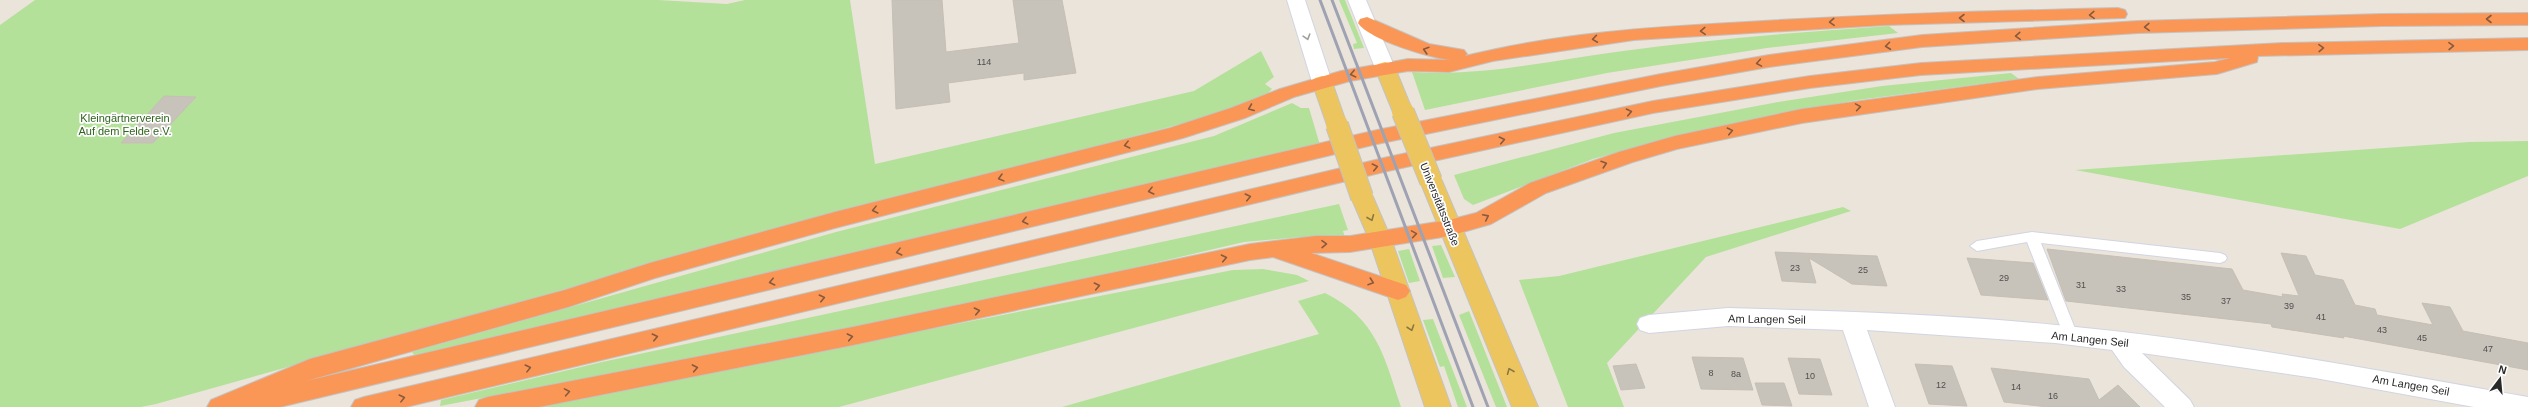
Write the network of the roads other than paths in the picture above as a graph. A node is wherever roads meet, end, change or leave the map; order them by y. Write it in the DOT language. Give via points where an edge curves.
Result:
graph roads {
  1 [pos="1296,0"];
  2 [pos="1357,0"];
  3 [pos="2528,19"];
  4 [pos="2382,20"];
  5 [pos="1368,23"];
  6 [pos="2528,44"];
  7 [pos="2282,49"];
  8 [pos="1493,55"];
  9 [pos="1385,68"];
  10 [pos="1322,82"];
  11 [pos="1449,228"];
  12 [pos="2032,237"];
  13 [pos="1380,239"];
  14 [pos="1977,246"];
  15 [pos="1271,250"];
  16 [pos="2220,258"];
  17 [pos="1398,291"];
  18 [pos="1852,321"];
  19 [pos="1649,324"];
  20 [pos="2071,336"];
  21 [pos="2120,342"];
  22 [pos="220,407"];
  23 [pos="236,407"];
  24 [pos="364,407"];
  25 [pos="488,407"];
  26 [pos="1438,407"];
  27 [pos="1525,407"];
  28 [pos="1882,407"];
  29 [pos="2181,407"];
  30 [pos="2528,407"];
  1 -- 10 [label="street, one-way"];
  2 -- 5 [label="street, Universitätsstraße"];
  3 -- 4 [label="highway, one-way"];
  4 -- 8 [label="highway, one-way" via="2324,10 1886,19 1634,34"];
  4 -- 23 [label="highway, one-way" via="2138,27 1922,41 1769,61 1661,80 1377,137 461,356"];
  8 -- 5 [label="highway, one-way" via="1432,52 1406,44"];
  5 -- 9 [label="street, Universitätsstraße"];
  7 -- 6 [label="highway, one-way"];
  11 -- 7 [label="highway, one-way" via="1483,219 1538,188 1590,168 1675,143 1787,119 1929,97 2038,83 2217,68"];
  24 -- 7 [label="highway, one-way" via="1388,164 1653,107 1810,82 1921,69"];
  8 -- 9 [label="highway" via="1449,66 1408,65"];
  9 -- 10 [label="highway, one-way"];
  9 -- 11 [label="main road, Universitätsstraße, bridge"];
  10 -- 13 [label="main road, one-way, bridge" via="1362,197"];
  10 -- 22 [label="highway, one-way" via="1189,129 739,246 568,298 310,369"];
  13 -- 11 [label="highway, one-way"];
  27 -- 11 [label="main road, Universitätsstraße, one-way"];
  12 -- 14 [label="lane"];
  12 -- 16 [label="lane"];
  12 -- 20 [label="lane"];
  15 -- 13 [label="highway, one-way"];
  13 -- 17 [label="main road"];
  15 -- 17 [label="highway, one-way" via="1320,263"];
  25 -- 15 [label="highway, one-way" via="860,335 1250,252"];
  17 -- 26 [label="main road, one-way"];
  18 -- 19 [label="street, Am Langen Seil" via="1728,317"];
  18 -- 20 [label="street, Am Langen Seil"];
  18 -- 28 [label="street"];
  20 -- 21 [label="street, Am Langen Seil"];
  21 -- 29 [label="street" via="2133,360"];
  21 -- 30 [label="street, Am Langen Seil" via="2315,368"];
}
